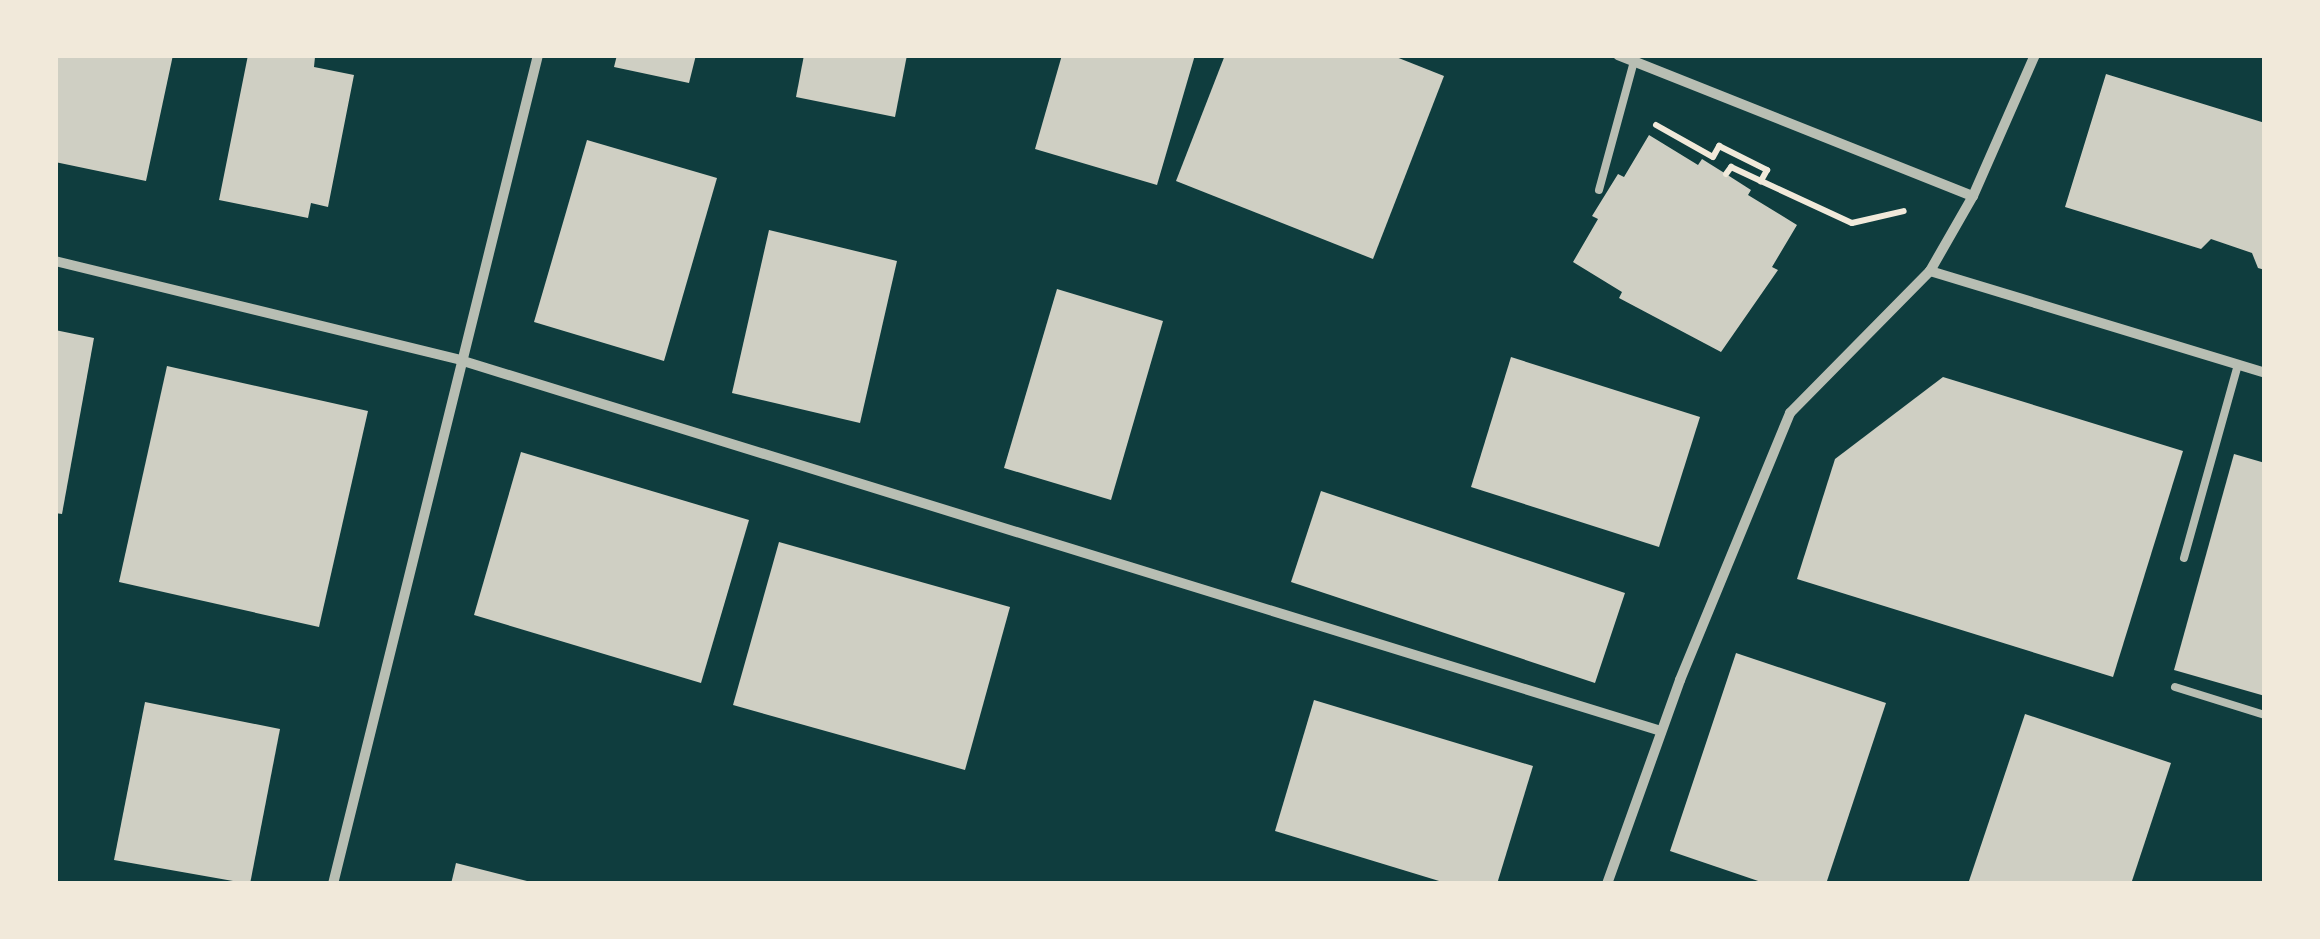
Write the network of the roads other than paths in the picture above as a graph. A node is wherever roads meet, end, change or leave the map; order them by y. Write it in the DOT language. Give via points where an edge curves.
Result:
graph roads {
  1 [pos="538,55"];
  2 [pos="1618,55"];
  3 [pos="2034,55"];
  4 [pos="1634,61"];
  5 [pos="1598,190"];
  6 [pos="1973,196"];
  7 [pos="55,261"];
  8 [pos="1930,271"];
  9 [pos="460,360"];
  10 [pos="2238,365"];
  11 [pos="2265,374"];
  12 [pos="2184,558"];
  13 [pos="2175,687"];
  14 [pos="2265,715"];
  15 [pos="1661,731"];
  16 [pos="333,884"];
  17 [pos="1607,884"];
  1 -- 9 [label="street"];
  2 -- 4 [label="street"];
  3 -- 6 [label="street"];
  4 -- 5 [label="lane"];
  4 -- 6 [label="street"];
  6 -- 8 [label="street"];
  7 -- 9 [label="street"];
  8 -- 10 [label="street"];
  8 -- 15 [label="street" via="1790,413"];
  9 -- 15 [label="street"];
  9 -- 16 [label="street"];
  10 -- 11 [label="street"];
  10 -- 12 [label="lane"];
  13 -- 14 [label="lane"];
  15 -- 17 [label="street"];
}
